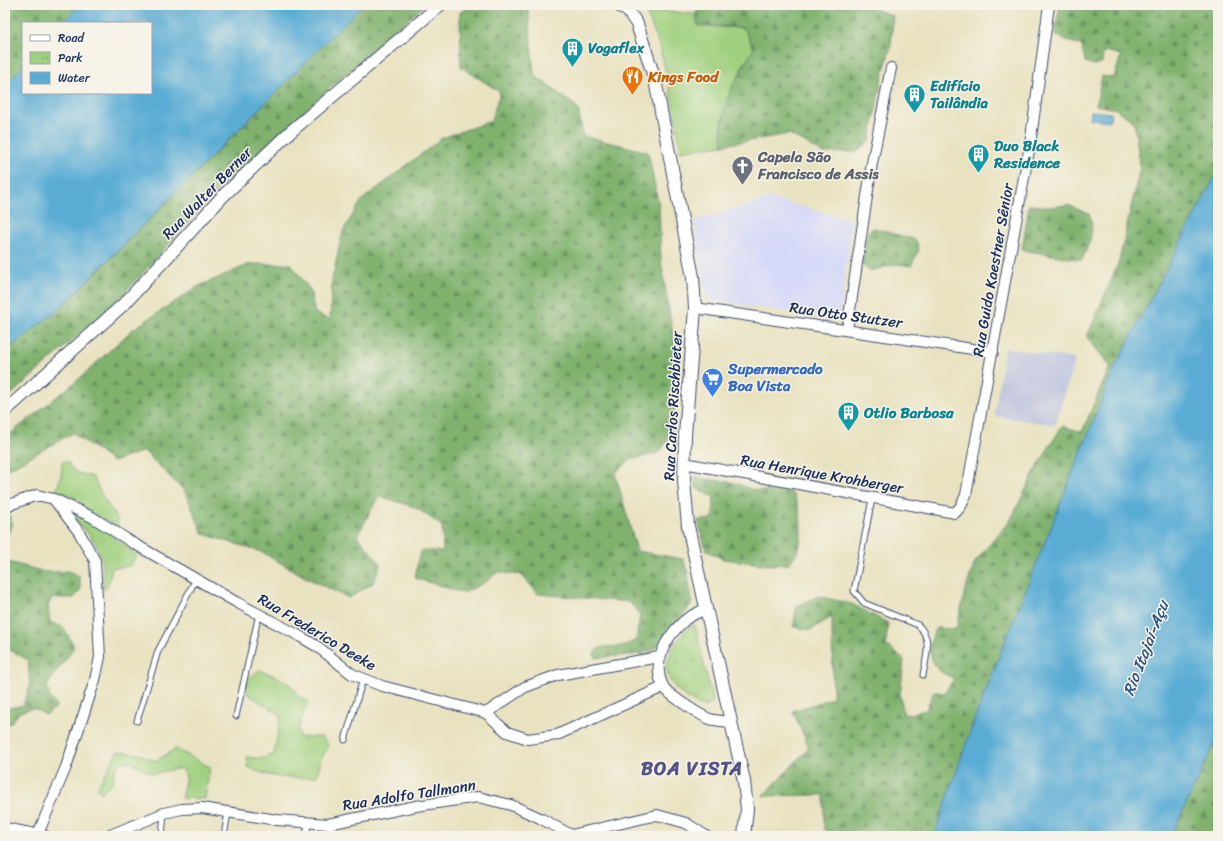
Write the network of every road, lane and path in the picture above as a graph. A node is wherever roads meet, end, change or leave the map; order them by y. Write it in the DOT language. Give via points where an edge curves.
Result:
graph roads {
  1 [pos="440,5"];
  2 [pos="1049,5"];
  3 [pos="625,7"];
  4 [pos="891,68"];
  5 [pos="695,308"];
  6 [pos="847,330"];
  7 [pos="993,352"];
  8 [pos="5,411"];
  9 [pos="684,464"];
  10 [pos="54,499"];
  11 [pos="872,499"];
  12 [pos="5,509"];
  13 [pos="955,513"];
  14 [pos="196,579"];
  15 [pos="705,610"];
  16 [pos="259,614"];
  17 [pos="659,657"];
  18 [pos="923,675"];
  19 [pos="363,679"];
  20 [pos="663,687"];
  21 [pos="486,712"];
  22 [pos="236,716"];
  23 [pos="137,721"];
  24 [pos="731,722"];
  25 [pos="345,740"];
  26 [pos="228,812"];
  27 [pos="164,813"];
  28 [pos="309,823"];
  29 [pos="328,824"];
  30 [pos="5,828"];
  31 [pos="41,835"];
  32 [pos="108,836"];
  33 [pos="162,836"];
  34 [pos="224,836"];
  35 [pos="304,836"];
  36 [pos="331,836"];
  37 [pos="570,836"];
  38 [pos="706,836"];
  39 [pos="744,836"];
  1 -- 8 [label="street, Rua Walter Berner" via="289,133 223,196 126,302"];
  2 -- 7 [label="street, Rua Guido Kaestner Sênior" via="1030,145"];
  3 -- 5 [label="street, Rua Carlos Rischbieter" via="637,24 655,80 688,246"];
  4 -- 6 [label="street" via="872,163"];
  5 -- 6 [label="street, Rua Otto Stutzer"];
  5 -- 9 [label="street, Rua Carlos Rischbieter"];
  6 -- 7 [label="street, Rua Otto Stutzer"];
  7 -- 13 [label="street, Rua Guido Kaestner Sênior" via="966,495"];
  9 -- 11 [label="street, Rua Henrique Krohberger"];
  9 -- 15 [label="street, Rua Carlos Rischbieter" via="688,526"];
  10 -- 12 [label="street, Rua Frederico Deeke" via="37,495"];
  10 -- 14 [label="street, Rua Frederico Deeke" via="92,517 133,544"];
  10 -- 31 [label="street" via="79,532 95,560 100,657 66,768"];
  11 -- 13 [label="street, Rua Henrique Krohberger"];
  11 -- 18 [label="lane" via="854,591 864,603 918,625 924,631 928,643"];
  14 -- 16 [label="street, Rua Frederico Deeke"];
  14 -- 23 [label="lane" via="158,651"];
  15 -- 17 [label="street" via="684,620 671,635"];
  15 -- 24 [label="street, Rua Carlos Rischbieter"];
  16 -- 19 [label="street, Rua Frederico Deeke" via="318,647 352,674"];
  16 -- 22 [label="lane"];
  17 -- 20 [label="street" via="658,672"];
  17 -- 21 [label="street" via="552,676 525,687"];
  19 -- 21 [label="street, Rua Frederico Deeke"];
  19 -- 25 [label="lane"];
  20 -- 21 [label="street" via="574,728 546,738 528,739 507,732"];
  20 -- 24 [label="street" via="682,703 710,719"];
  24 -- 39 [label="street, Rua Carlos Rischbieter" via="744,781 747,809"];
  26 -- 27 [label="street, Rua Adolfo Tallmann" via="202,808"];
  26 -- 28 [label="street, Rua Adolfo Tallmann"];
  26 -- 34 [label="lane"];
  27 -- 32 [label="street, Rua Adolfo Tallmann"];
  27 -- 33 [label="lane"];
  28 -- 29 [label="street, Rua Adolfo Tallmann"];
  28 -- 35 [label="lane"];
  29 -- 36 [label="lane"];
  29 -- 37 [label="street, Rua Adolfo Tallmann" via="416,806 478,797 511,804"];
  30 -- 31 [label="street"];
  37 -- 38 [label="street, Rua Adolfo Tallmann" via="657,815 686,823"];
}
